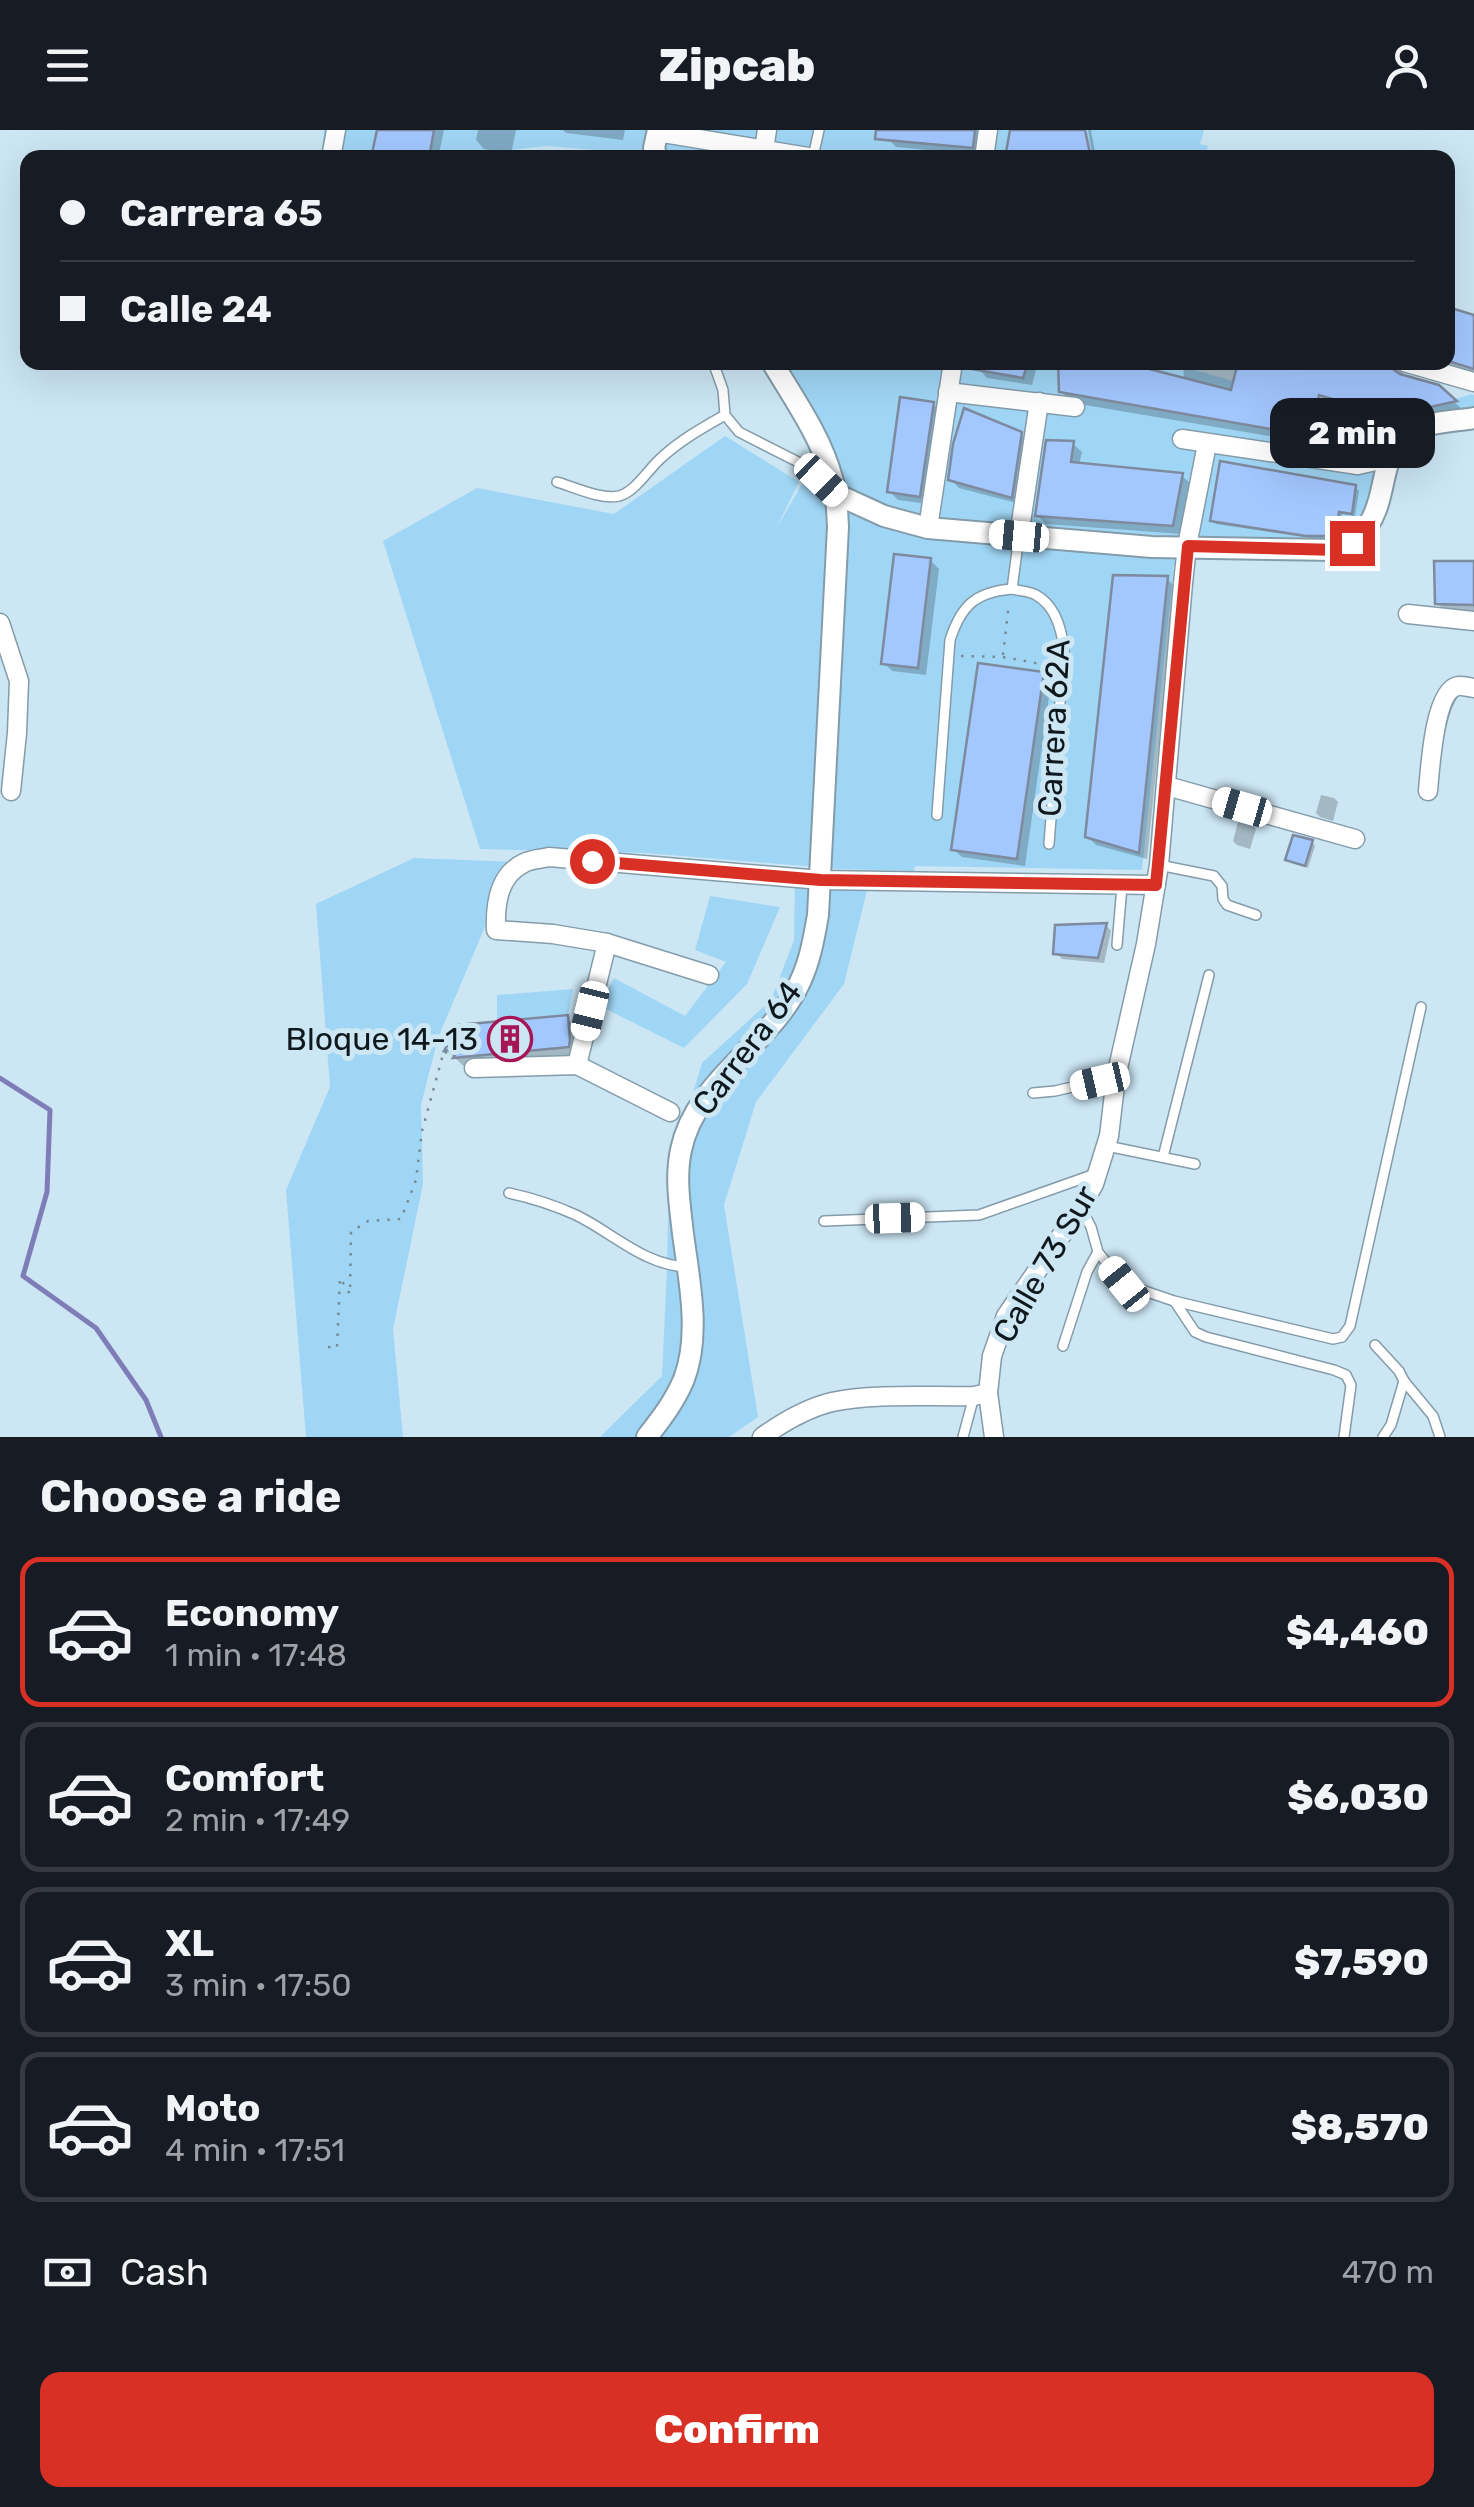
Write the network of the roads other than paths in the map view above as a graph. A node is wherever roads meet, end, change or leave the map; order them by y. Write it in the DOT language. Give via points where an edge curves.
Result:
graph roads {
  1 [pos="767,130"];
  2 [pos="658,131"];
  3 [pos="764,150"];
  4 [pos="715,370"];
  5 [pos="777,370"];
  6 [pos="952,370"];
  7 [pos="1432,370"];
  8 [pos="1474,382"];
  9 [pos="948,392"];
  10 [pos="1039,402"];
  11 [pos="1075,407"];
  12 [pos="725,415"];
  13 [pos="1474,418"];
  14 [pos="1182,439"];
  15 [pos="1207,444"];
  16 [pos="1388,458"];
  17 [pos="557,482"];
  18 [pos="836,494"];
  19 [pos="928,528"];
  20 [pos="1019,536"];
  21 [pos="1188,546"];
  22 [pos="1012,589"];
  23 [pos="1408,614"];
  24 [pos="1474,621"];
  25 [pos="0,623"];
  26 [pos="1474,688"];
  27 [pos="1166,786"];
  28 [pos="10,791"];
  29 [pos="1428,791"];
  30 [pos="937,815"];
  31 [pos="1355,839"];
  32 [pos="1048,844"];
  33 [pos="1159,865"];
  34 [pos="821,880"];
  35 [pos="1122,883"];
  36 [pos="1156,885"];
  37 [pos="1256,915"];
  38 [pos="607,942"];
  39 [pos="1117,945"];
  40 [pos="708,975"];
  41 [pos="1208,976"];
  42 [pos="1421,1007"];
  43 [pos="577,1065"];
  44 [pos="474,1068"];
  45 [pos="1116,1077"];
  46 [pos="1033,1093"];
  47 [pos="670,1112"];
  48 [pos="1107,1146"];
  49 [pos="1164,1157"];
  50 [pos="1195,1164"];
  51 [pos="1098,1173"];
  52 [pos="509,1193"];
  53 [pos="1080,1208"];
  54 [pos="824,1221"];
  55 [pos="1098,1252"];
  56 [pos="688,1267"];
  57 [pos="1174,1302"];
  58 [pos="1064,1346"];
  59 [pos="1375,1346"];
  60 [pos="1404,1381"];
  61 [pos="981,1395"];
  62 [pos="647,1437"];
  63 [pos="762,1437"];
  64 [pos="963,1437"];
  65 [pos="994,1437"];
  66 [pos="1344,1437"];
  67 [pos="1384,1437"];
  68 [pos="1440,1437"];
  1 -- 3 [label="street"];
  2 -- 3 [label="street"];
  4 -- 12 [label="lane"];
  5 -- 18 [label="street, Carrera 64" via="813,432"];
  6 -- 9 [label="street"];
  7 -- 8 [label="street"];
  9 -- 10 [label="street"];
  9 -- 19 [label="street"];
  10 -- 11 [label="street"];
  10 -- 20 [label="street"];
  12 -- 17 [label="lane" via="660,458 620,496"];
  12 -- 18 [label="lane" via="739,432 806,466"];
  13 -- 16 [label="street" via="1415,428"];
  14 -- 15 [label="street"];
  15 -- 16 [label="street" via="1358,465"];
  15 -- 21 [label="street, Calle 73 Sur"];
  16 -- 21 [label="street" via="1375,512 1363,532 1338,550"];
  18 -- 19 [label="street"];
  18 -- 34 [label="street, Carrera 64"];
  19 -- 20 [label="street"];
  20 -- 21 [label="street"];
  20 -- 22 [label="lane"];
  21 -- 27 [label="street, Calle 73 Sur"];
  22 -- 30 [label="lane" via="990,590 957,618 948,657"];
  22 -- 32 [label="lane, Carrera 62A" via="1036,595 1061,627"];
  23 -- 24 [label="street"];
  25 -- 28 [label="street" via="19,681"];
  26 -- 29 [label="street" via="1458,685 1443,700"];
  27 -- 31 [label="street"];
  27 -- 33 [label="street, Calle 73 Sur"];
  33 -- 36 [label="street, Calle 73 Sur"];
  33 -- 37 [label="lane" via="1214,876 1227,905"];
  34 -- 35 [label="street"];
  34 -- 38 [label="street" via="549,857 525,862 505,881 495,906 496,930"];
  34 -- 56 [label="street, Carrera 64" via="800,984 697,1110 681,1148 677,1188"];
  35 -- 36 [label="street"];
  35 -- 39 [label="lane"];
  36 -- 45 [label="street, Calle 73 Sur"];
  38 -- 40 [label="street"];
  38 -- 43 [label="street"];
  41 -- 49 [label="lane"];
  42 -- 57 [label="lane" via="1350,1326 1342,1337"];
  43 -- 44 [label="street"];
  43 -- 47 [label="street"];
  45 -- 46 [label="lane"];
  45 -- 48 [label="street, Calle 73 Sur"];
  48 -- 49 [label="lane"];
  48 -- 51 [label="street, Calle 73 Sur"];
  49 -- 50 [label="lane"];
  51 -- 53 [label="street, Calle 73 Sur"];
  51 -- 54 [label="lane" via="979,1215"];
  52 -- 56 [label="lane" via="577,1216 654,1261"];
  53 -- 55 [label="lane"];
  53 -- 61 [label="street, Calle 73 Sur" via="1006,1316"];
  55 -- 57 [label="lane" via="1124,1284"];
  55 -- 58 [label="lane"];
  56 -- 62 [label="street, Carrera 64" via="691,1349 670,1407"];
  57 -- 66 [label="lane" via="1206,1337 1346,1375 1351,1385"];
  59 -- 60 [label="lane"];
  60 -- 67 [label="lane"];
  60 -- 68 [label="lane" via="1433,1416"];
  61 -- 63 [label="street" via="832,1402"];
  61 -- 64 [label="lane"];
  61 -- 65 [label="street, Calle 73 Sur"];
}
